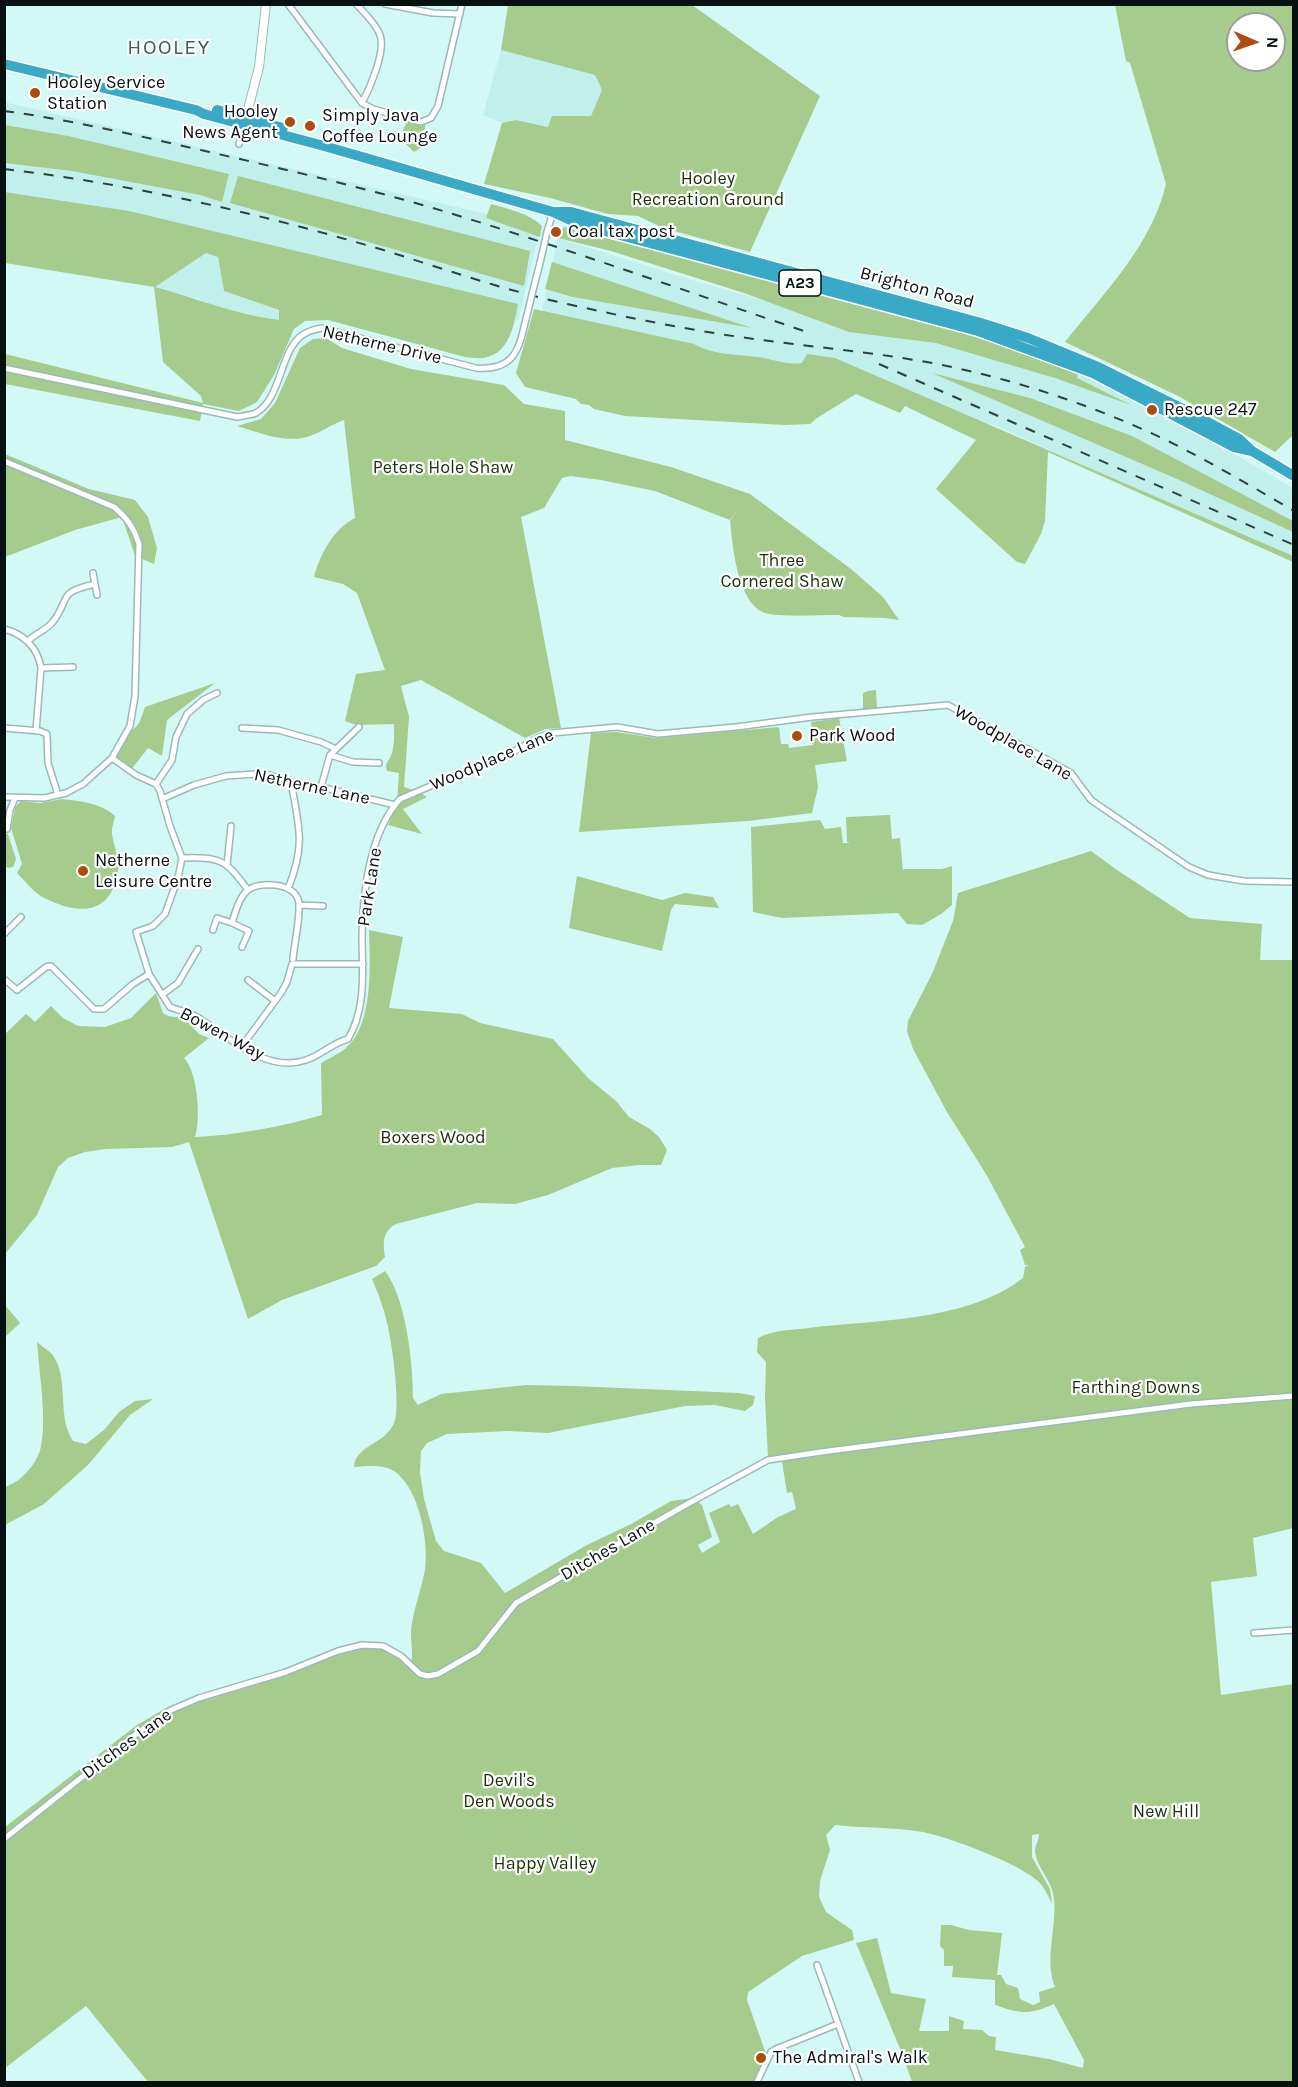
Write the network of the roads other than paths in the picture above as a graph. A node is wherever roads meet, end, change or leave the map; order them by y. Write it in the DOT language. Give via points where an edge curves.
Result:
graph roads {
  1 [pos="266,4"];
  2 [pos="288,4"];
  3 [pos="356,4"];
  4 [pos="385,4"];
  5 [pos="462,4"];
  6 [pos="460,14"];
  7 [pos="4,64"];
  8 [pos="362,103"];
  9 [pos="245,121"];
  10 [pos="239,144"];
  11 [pos="553,212"];
  12 [pos="4,368"];
  13 [pos="4,461"];
  14 [pos="1292,472"];
  15 [pos="93,573"];
  16 [pos="95,584"];
  17 [pos="97,595"];
  18 [pos="4,629"];
  19 [pos="28,641"];
  20 [pos="73,667"];
  21 [pos="41,668"];
  22 [pos="217,693"];
  23 [pos="359,727"];
  24 [pos="4,728"];
  25 [pos="242,728"];
  26 [pos="36,731"];
  27 [pos="336,749"];
  28 [pos="330,755"];
  29 [pos="112,758"];
  30 [pos="379,763"];
  31 [pos="291,782"];
  32 [pos="156,784"];
  33 [pos="321,787"];
  34 [pos="58,795"];
  35 [pos="4,797"];
  36 [pos="15,798"];
  37 [pos="162,799"];
  38 [pos="395,805"];
  39 [pos="231,826"];
  40 [pos="4,830"];
  41 [pos="182,858"];
  42 [pos="227,865"];
  43 [pos="1293,882"];
  44 [pos="288,889"];
  45 [pos="248,890"];
  46 [pos="299,905"];
  47 [pos="323,906"];
  48 [pos="21,917"];
  49 [pos="232,923"];
  50 [pos="213,930"];
  51 [pos="4,934"];
  52 [pos="242,947"];
  53 [pos="198,949"];
  54 [pos="293,959"];
  55 [pos="363,964"];
  56 [pos="149,974"];
  57 [pos="4,979"];
  58 [pos="248,980"];
  59 [pos="163,994"];
  60 [pos="275,1001"];
  61 [pos="242,1046"];
  62 [pos="285,1062"];
  63 [pos="1293,1396"];
  64 [pos="1293,1630"];
  65 [pos="1254,1633"];
  66 [pos="4,1839"];
  67 [pos="817,1965"];
  68 [pos="838,2024"];
  69 [pos="757,2082"];
  70 [pos="858,2082"];
  1 -- 9 [label="street" via="259,67"];
  2 -- 8 [label="street"];
  3 -- 8 [label="street" via="380,35 372,85"];
  4 -- 6 [label="street"];
  5 -- 6 [label="street"];
  6 -- 8 [label="street" via="438,106 430,118 421,122"];
  7 -- 9 [label="highway, Brighton Road / A23" via="196,110 207,108"];
  9 -- 10 [label="street"];
  9 -- 11 [label="highway, Brighton Road / A23" via="303,134 324,146"];
  11 -- 12 [label="street, Netherne Drive, bridge" via="518,349 503,365 491,369 322,328 297,339 270,398 255,413 237,417"];
  11 -- 14 [label="highway, Brighton Road / A23" via="579,224 978,330 1093,373 1234,447 1252,451"];
  13 -- 29 [label="street" via="114,507 134,528 140,544 135,703 130,726"];
  15 -- 16 [label="street"];
  16 -- 17 [label="street"];
  16 -- 19 [label="street" via="69,593 50,625"];
  18 -- 19 [label="street"];
  19 -- 21 [label="street" via="40,659"];
  20 -- 21 [label="street"];
  21 -- 26 [label="street"];
  22 -- 32 [label="street" via="187,714 176,737 172,760"];
  23 -- 27 [label="street"];
  24 -- 26 [label="street"];
  25 -- 27 [label="street" via="278,730"];
  26 -- 34 [label="street" via="49,738 48,763"];
  27 -- 28 [label="street"];
  28 -- 30 [label="street" via="353,762"];
  28 -- 33 [label="street"];
  29 -- 32 [label="street"];
  29 -- 34 [label="street" via="83,784"];
  31 -- 33 [label="street, Netherne Lane"];
  31 -- 37 [label="street, Netherne Lane" via="270,775 239,774 194,785"];
  31 -- 44 [label="street" via="300,839"];
  32 -- 37 [label="street"];
  33 -- 38 [label="street, Netherne Lane"];
  34 -- 36 [label="street"];
  35 -- 36 [label="street"];
  36 -- 40 [label="street"];
  37 -- 41 [label="street"];
  38 -- 43 [label="street, Woodplace Lane" via="400,799 552,733 617,728 658,734 948,705 1071,773 1091,800 1189,867 1244,881"];
  38 -- 55 [label="street, Park Lane" via="378,836 368,873 363,907"];
  39 -- 42 [label="street"];
  41 -- 42 [label="street" via="210,858"];
  41 -- 56 [label="street, Bowen Way" via="165,914 153,926 136,932"];
  42 -- 45 [label="street"];
  44 -- 45 [label="street" via="269,885"];
  44 -- 46 [label="street" via="297,896"];
  45 -- 49 [label="street"];
  46 -- 47 [label="street"];
  46 -- 54 [label="street"];
  48 -- 51 [label="street"];
  49 -- 50 [label="street" via="217,918"];
  49 -- 52 [label="street" via="249,931"];
  53 -- 59 [label="street" via="178,983"];
  55 -- 60 [label="street" via="292,964"];
  55 -- 62 [label="street, Park Lane" via="356,1026 348,1039 306,1060"];
  56 -- 57 [label="street" via="99,1011 51,966 17,990"];
  56 -- 59 [label="street, Bowen Way"];
  58 -- 60 [label="street"];
  59 -- 61 [label="street, Bowen Way" via="170,1007 186,1011"];
  60 -- 61 [label="street"];
  61 -- 62 [label="street, Bowen Way" via="255,1055"];
  63 -- 66 [label="street, Ditches Lane" via="1191,1404 768,1460 516,1603 478,1651 438,1674 420,1674 383,1646 362,1645 199,1698 171,1710 140,1731"];
  64 -- 65 [label="street"];
  67 -- 68 [label="street"];
  68 -- 69 [label="street" via="771,2052"];
  68 -- 70 [label="street"];
}
